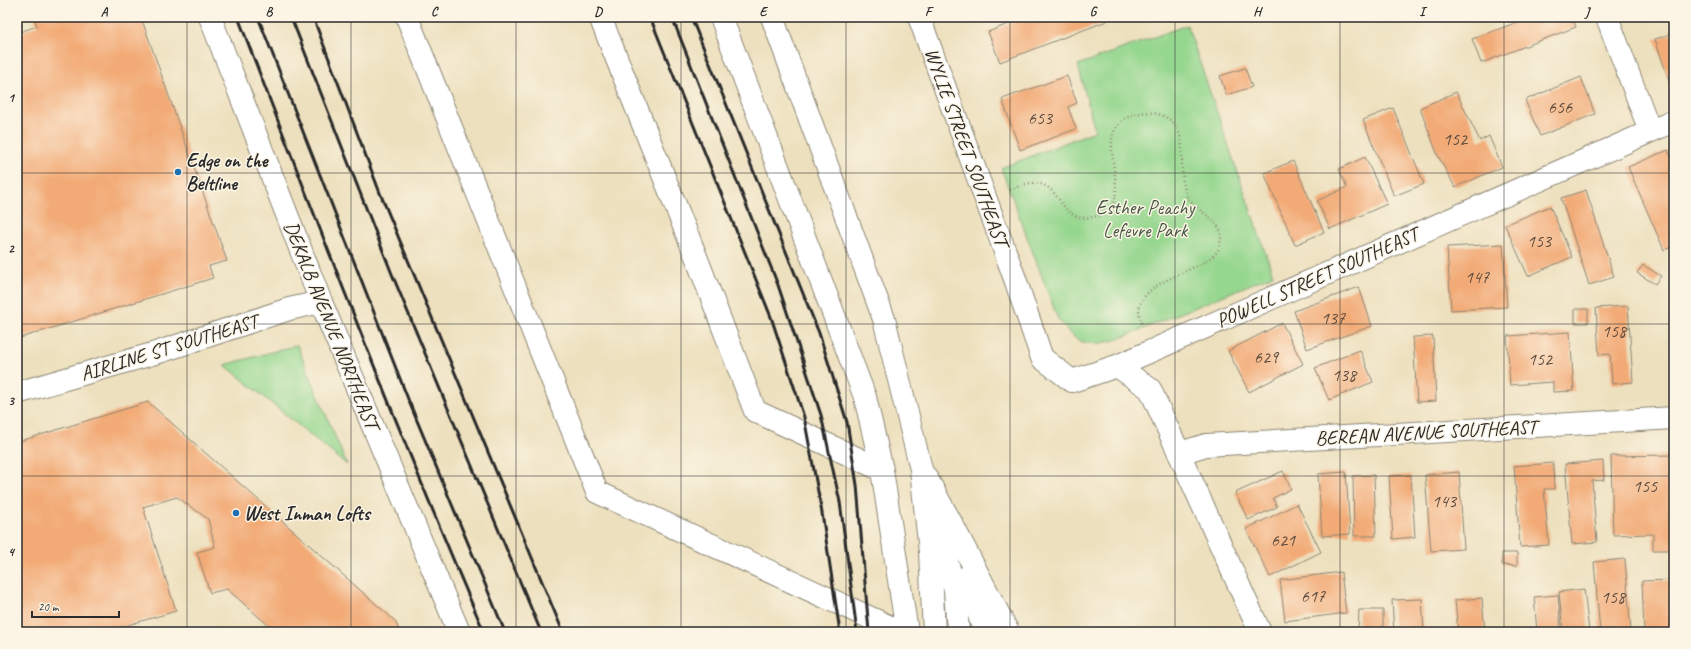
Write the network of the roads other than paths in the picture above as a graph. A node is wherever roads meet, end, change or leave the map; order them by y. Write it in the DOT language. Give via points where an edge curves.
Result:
graph roads {
  1 [pos="210,17"];
  2 [pos="407,17"];
  3 [pos="600,17"];
  4 [pos="721,17"];
  5 [pos="772,17"];
  6 [pos="920,17"];
  7 [pos="1607,17"];
  8 [pos="1674,121"];
  9 [pos="1650,131"];
  10 [pos="1014,276"];
  11 [pos="322,302"];
  12 [pos="1117,366"];
  13 [pos="17,394"];
  14 [pos="1674,418"];
  15 [pos="1180,453"];
  16 [pos="921,468"];
  17 [pos="882,470"];
  18 [pos="954,528"];
  19 [pos="985,587"];
  20 [pos="459,632"];
  21 [pos="901,632"];
  22 [pos="907,632"];
  23 [pos="934,632"];
  24 [pos="958,632"];
  25 [pos="984,632"];
  26 [pos="999,632"];
  27 [pos="1008,632"];
  28 [pos="1260,632"];
  1 -- 11 [label="street, DEKALB AVENUE NORTHEAST"];
  2 -- 21 [label="street" via="596,492"];
  3 -- 17 [label="street" via="755,411"];
  4 -- 17 [label="street" via="865,397"];
  5 -- 16 [label="street" via="884,319"];
  6 -- 10 [label="street, WYLIE STREET SOUTHEAST"];
  7 -- 9 [label="street"];
  8 -- 9 [label="street, POWELL STREET SOUTHEAST"];
  9 -- 12 [label="street, POWELL STREET SOUTHEAST"];
  10 -- 12 [label="street, POWELL STREET SOUTHEAST" via="1042,358 1072,380"];
  11 -- 13 [label="street, AIRLINE ST SOUTHEAST" via="289,309 159,352"];
  11 -- 20 [label="street, DEKALB AVENUE NORTHEAST"];
  12 -- 15 [label="street" via="1150,389"];
  14 -- 15 [label="street, BEREAN AVENUE SOUTHEAST" via="1206,445"];
  15 -- 28 [label="street"];
  16 -- 18 [label="street"];
  16 -- 23 [label="street" via="930,552"];
  16 -- 24 [label="street" via="955,590"];
  17 -- 22 [label="street"];
  18 -- 19 [label="street"];
  18 -- 25 [label="street"];
  19 -- 26 [label="street"];
  19 -- 27 [label="street"];
}
